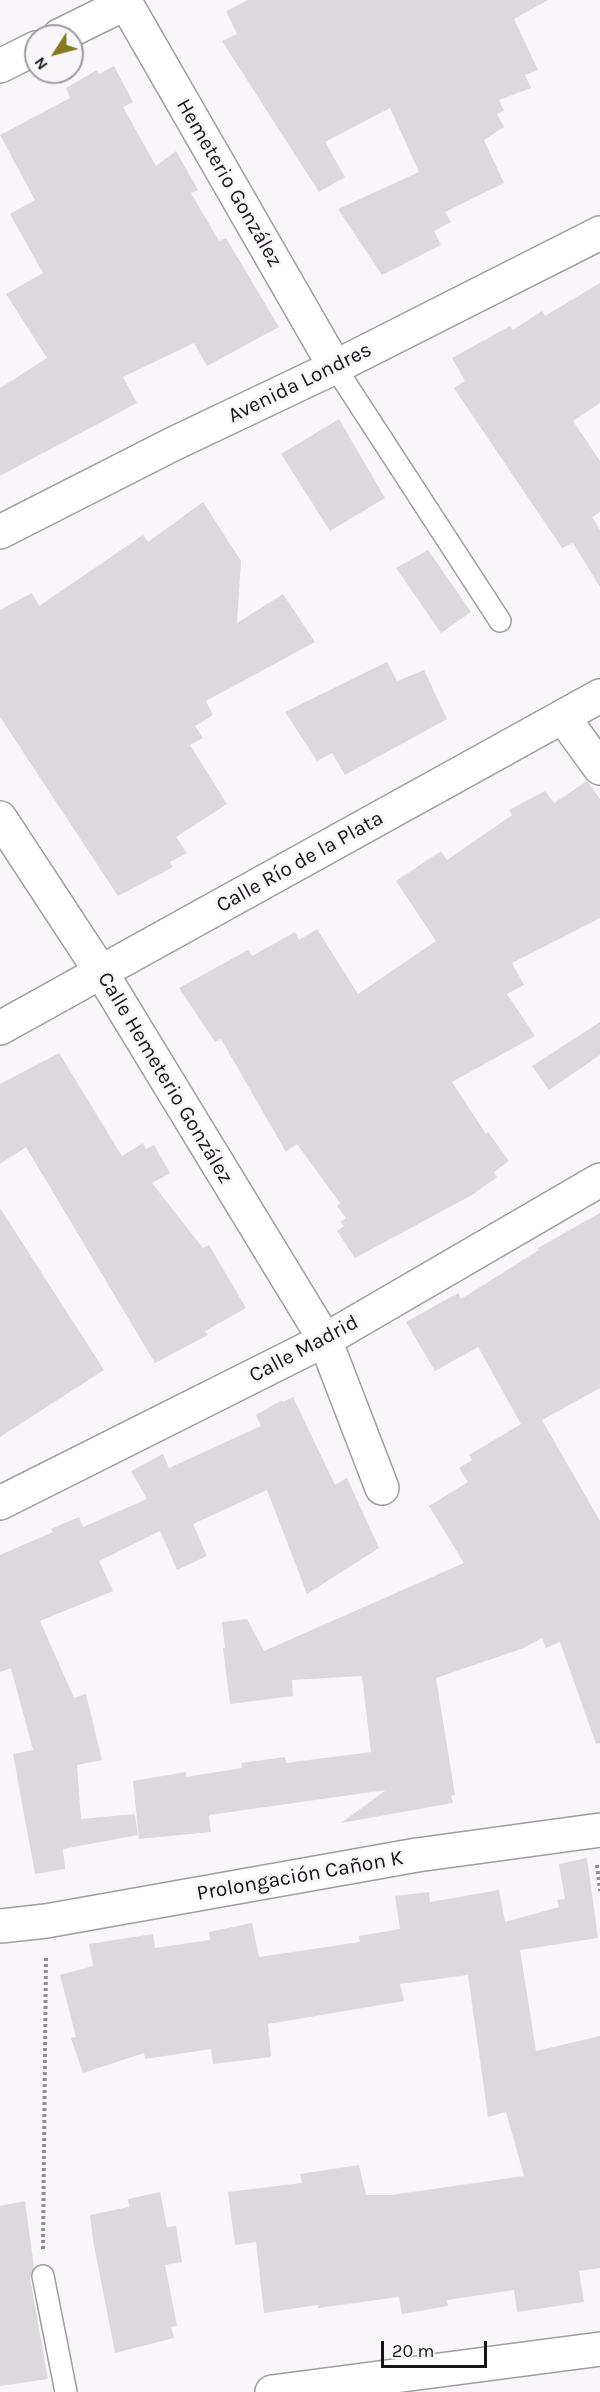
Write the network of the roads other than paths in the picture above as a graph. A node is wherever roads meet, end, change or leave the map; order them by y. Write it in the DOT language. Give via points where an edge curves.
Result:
graph roads {
  1 [pos="127,1"];
  2 [pos="82,24"];
  3 [pos="24,54"];
  4 [pos="0,66"];
  5 [pos="600,233"];
  6 [pos="334,367"];
  7 [pos="0,532"];
  8 [pos="500,621"];
  9 [pos="600,696"];
  10 [pos="563,717"];
  11 [pos="600,768"];
  12 [pos="0,818"];
  13 [pos="101,972"];
  14 [pos="0,1028"];
  15 [pos="600,1180"];
  16 [pos="325,1340"];
  17 [pos="382,1488"];
  18 [pos="0,1503"];
  19 [pos="600,1830"];
  20 [pos="0,1926"];
  21 [pos="43,2276"];
  22 [pos="600,2349"];
  23 [pos="66,2392"];
  24 [pos="272,2392"];
  1 -- 2 [label="street"];
  1 -- 6 [label="street, Hemeterio González"];
  3 -- 4 [label="street"];
  5 -- 6 [label="street, Avenida Londres"];
  6 -- 7 [label="street, Avenida Londres"];
  6 -- 8 [label="lane"];
  9 -- 10 [label="street, Calle Río de la Plata"];
  10 -- 11 [label="street"];
  10 -- 13 [label="street, Calle Río de la Plata"];
  12 -- 13 [label="street, Calle Hemeterio González"];
  13 -- 14 [label="street, Calle Río de la Plata"];
  13 -- 16 [label="street, Calle Hemeterio González"];
  15 -- 16 [label="street, Calle Madrid"];
  16 -- 17 [label="street, Calle Hemeterio González"];
  16 -- 18 [label="street, Calle Madrid"];
  19 -- 20 [label="street, Prolongación Cañon K" via="417,1855"];
  21 -- 23 [label="lane"];
  22 -- 24 [label="street"];
}
